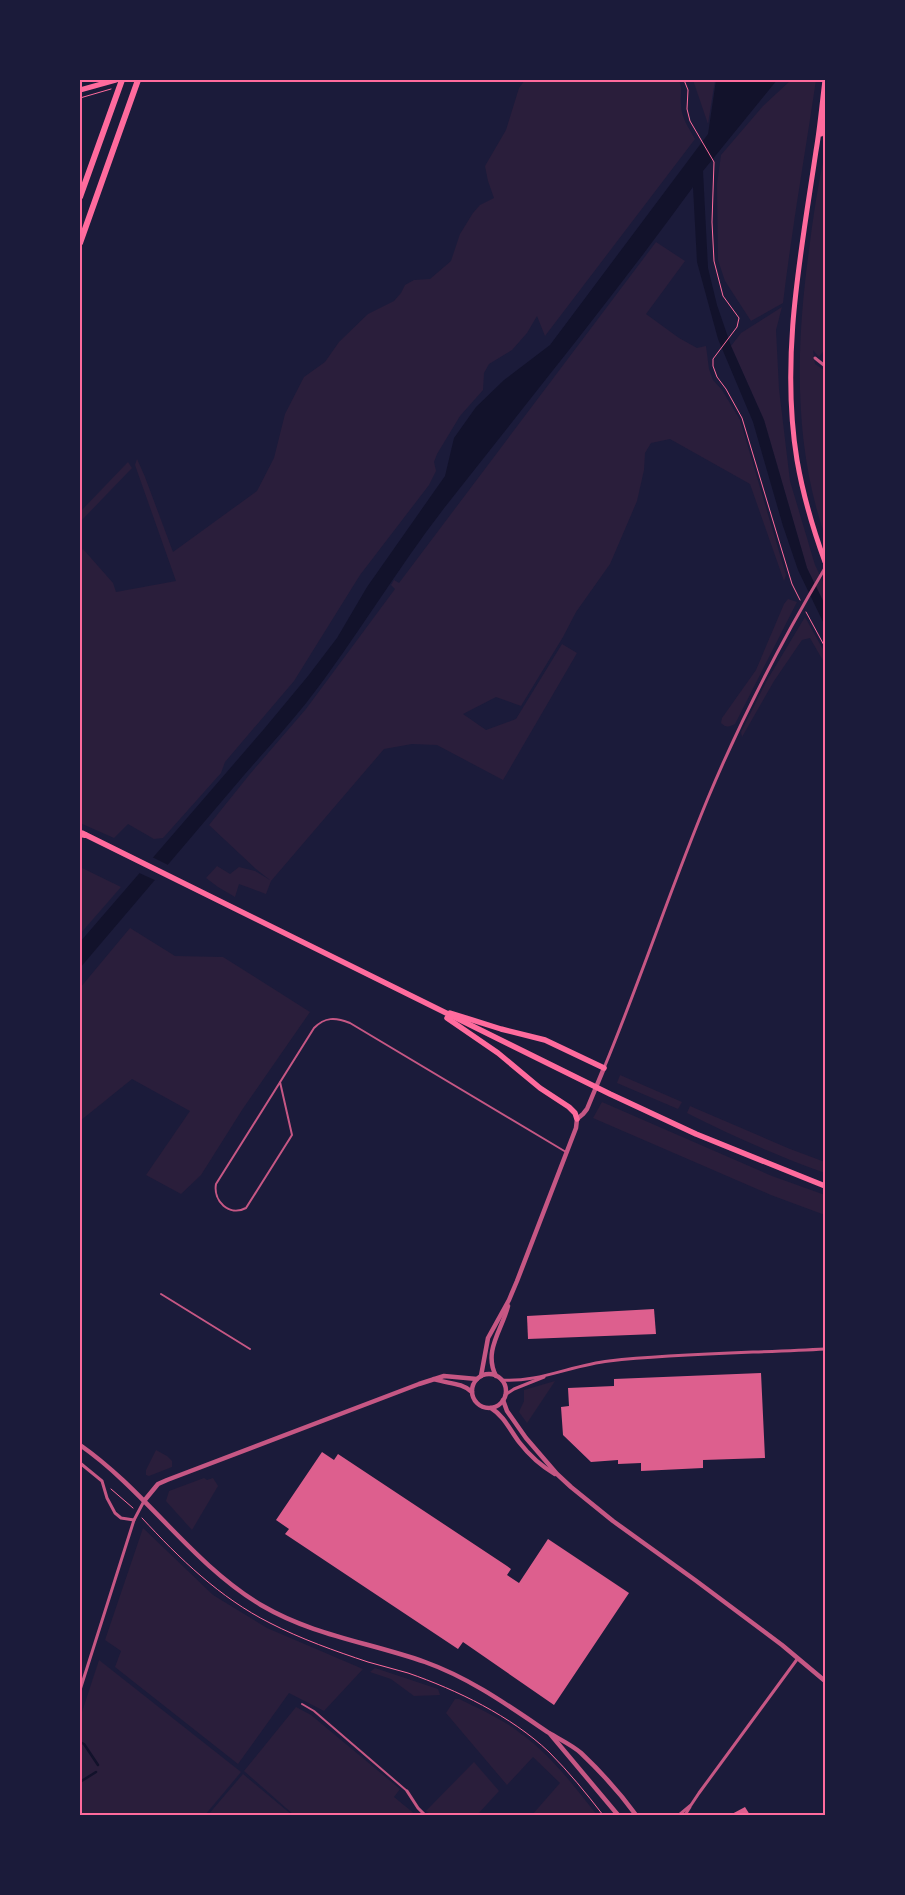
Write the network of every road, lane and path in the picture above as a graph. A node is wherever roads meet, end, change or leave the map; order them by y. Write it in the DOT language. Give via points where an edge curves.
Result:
graph roads {
  1 [pos="116,80"];
  2 [pos="122,80"];
  3 [pos="684,80"];
  4 [pos="137,82"];
  5 [pos="824,83"];
  6 [pos="80,90"];
  7 [pos="825,119"];
  8 [pos="817,149"];
  9 [pos="80,197"];
  10 [pos="80,243"];
  11 [pos="815,358"];
  12 [pos="825,366"];
  13 [pos="825,562"];
  14 [pos="825,568"];
  15 [pos="800,601"];
  16 [pos="805,609"];
  17 [pos="825,647"];
  18 [pos="82,834"];
  19 [pos="428,1006"];
  20 [pos="604,1068"];
  21 [pos="280,1082"];
  22 [pos="577,1119"];
  23 [pos="566,1152"];
  24 [pos="825,1186"];
  25 [pos="161,1294"];
  26 [pos="509,1300"];
  27 [pos="250,1349"];
  28 [pos="825,1349"];
  29 [pos="496,1376"];
  30 [pos="547,1376"];
  31 [pos="479,1378"];
  32 [pos="434,1379"];
  33 [pos="501,1380"];
  34 [pos="472,1392"];
  35 [pos="504,1397"];
  36 [pos="490,1408"];
  37 [pos="80,1445"];
  38 [pos="80,1463"];
  39 [pos="557,1474"];
  40 [pos="102,1481"];
  41 [pos="144,1501"];
  42 [pos="138,1512"];
  43 [pos="134,1520"];
  44 [pos="798,1658"];
  45 [pos="825,1681"];
  46 [pos="80,1690"];
  47 [pos="302,1704"];
  48 [pos="548,1732"];
  49 [pos="407,1791"];
  50 [pos="691,1805"];
  51 [pos="425,1815"];
  52 [pos="603,1815"];
  53 [pos="618,1815"];
  54 [pos="636,1815"];
  55 [pos="679,1815"];
  56 [pos="686,1815"];
  1 -- 6 [label="main road"];
  2 -- 9 [label="highway"];
  3 -- 15 [label="path" via="688,90 686,109 690,121 714,162 714,261 723,296 738,318 737,327 713,359 713,366 742,418"];
  4 -- 10 [label="highway"];
  5 -- 8 [label="main road"];
  7 -- 8 [label="main road"];
  8 -- 13 [label="main road" via="795,288 791,385 793,429 802,488"];
  11 -- 12 [label="street"];
  14 -- 20 [label="street" via="734,739"];
  16 -- 17 [label="path"];
  18 -- 19 [label="highway"];
  19 -- 20 [label="highway" via="544,1040"];
  19 -- 22 [label="highway" via="572,1109"];
  19 -- 24 [label="highway" via="696,1134"];
  20 -- 22 [label="street" via="587,1109"];
  21 -- 21 [label="lane" via="216,1184 218,1200 231,1210 246,1208 292,1134"];
  21 -- 23 [label="lane" via="314,1028 324,1020 342,1020"];
  22 -- 23 [label="street"];
  23 -- 26 [label="street"];
  25 -- 27 [label="lane"];
  26 -- 29 [label="street" via="492,1346 492,1365"];
  26 -- 31 [label="street" via="488,1338"];
  28 -- 30 [label="street" via="610,1361"];
  29 -- 31 [label="street" via="489,1374"];
  29 -- 33 [label="street"];
  30 -- 33 [label="street"];
  30 -- 35 [label="street" via="514,1389"];
  31 -- 32 [label="street" via="444,1376"];
  31 -- 34 [label="street"];
  32 -- 34 [label="street" via="460,1385"];
  32 -- 41 [label="street" via="167,1480 158,1484"];
  33 -- 35 [label="street" via="505,1385"];
  34 -- 36 [label="street" via="478,1404"];
  35 -- 36 [label="street" via="497,1406"];
  35 -- 39 [label="street" via="509,1414"];
  36 -- 39 [label="street" via="501,1416 542,1466"];
  37 -- 41 [label="street"];
  38 -- 40 [label="street"];
  39 -- 44 [label="street" via="613,1520"];
  40 -- 42 [label="path"];
  40 -- 43 [label="street" via="115,1513 121,1518"];
  41 -- 42 [label="street"];
  41 -- 48 [label="street" via="200,1558 261,1605 321,1632 441,1668 495,1697"];
  42 -- 43 [label="street"];
  42 -- 52 [label="path" via="218,1591 246,1610 318,1644 408,1673 451,1691 519,1728 573,1777"];
  43 -- 46 [label="street"];
  44 -- 45 [label="street"];
  44 -- 50 [label="street"];
  47 -- 49 [label="lane"];
  48 -- 53 [label="street"];
  48 -- 54 [label="street" via="579,1751"];
  49 -- 51 [label="street"];
  50 -- 55 [label="street"];
  50 -- 56 [label="street"];
}
